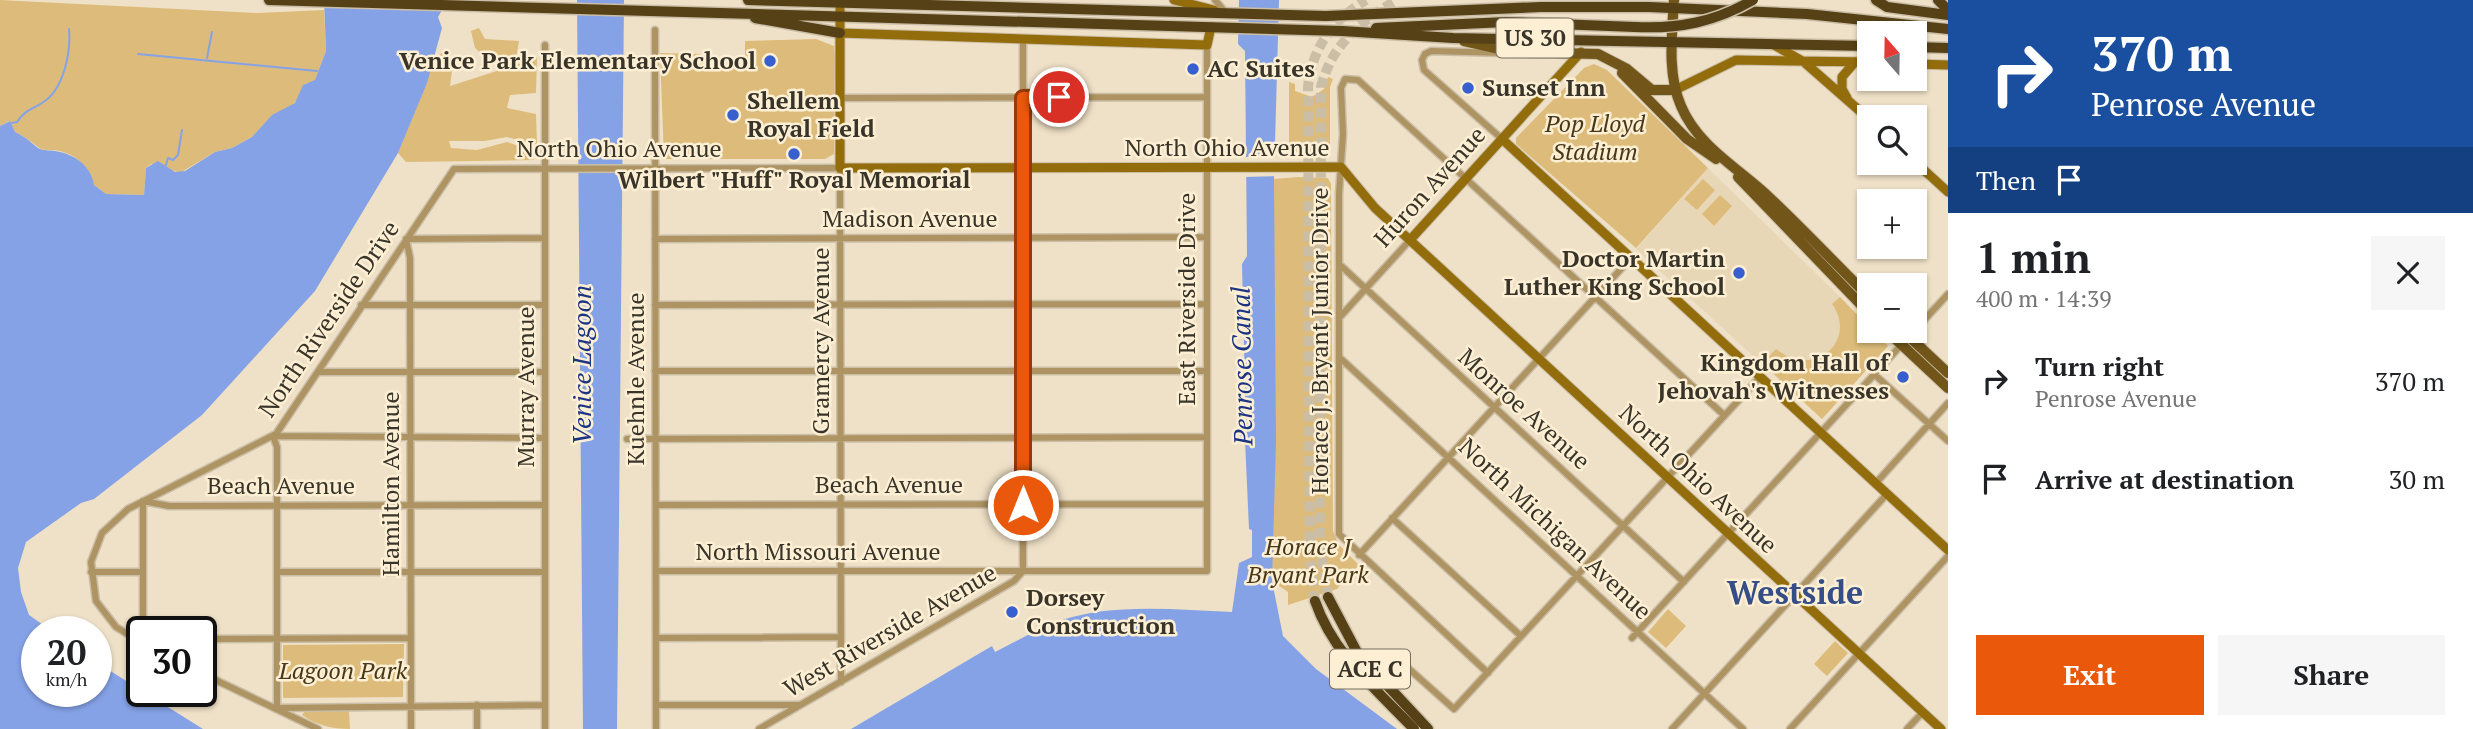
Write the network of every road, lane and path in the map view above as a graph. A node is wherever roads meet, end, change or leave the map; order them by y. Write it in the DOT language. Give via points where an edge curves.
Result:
graph roads {
  1 [pos="269,0"];
  2 [pos="285,0"];
  3 [pos="748,0"];
  4 [pos="1174,0"];
  5 [pos="1215,0"];
  6 [pos="1517,0"];
  7 [pos="1752,0"];
  8 [pos="1876,0"];
  9 [pos="1938,0"];
  10 [pos="840,1"];
  11 [pos="1190,1"];
  12 [pos="1673,4"];
  13 [pos="1461,10"];
  14 [pos="1948,12"];
  15 [pos="1226,13"];
  16 [pos="743,14"];
  17 [pos="840,16"];
  18 [pos="1211,27"];
  19 [pos="1948,29"];
  20 [pos="655,30"];
  21 [pos="1342,31"];
  22 [pos="840,33"];
  23 [pos="1453,38"];
  24 [pos="1023,39"];
  25 [pos="1672,40"];
  26 [pos="1771,43"];
  27 [pos="545,45"];
  28 [pos="1207,45"];
  29 [pos="1857,46"];
  30 [pos="1927,47"];
  31 [pos="1948,48"];
  32 [pos="1513,52"];
  33 [pos="1581,52"];
  34 [pos="1610,59"];
  35 [pos="1804,62"];
  36 [pos="1856,62"];
  37 [pos="1927,64"];
  38 [pos="1948,65"];
  39 [pos="1675,90"];
  40 [pos="1207,97"];
  41 [pos="840,98"];
  42 [pos="1023,98"];
  43 [pos="1848,99"];
  44 [pos="1857,108"];
  45 [pos="1502,139"];
  46 [pos="1724,160"];
  47 [pos="1023,167"];
  48 [pos="1206,167"];
  49 [pos="1341,167"];
  50 [pos="459,168"];
  51 [pos="655,168"];
  52 [pos="840,168"];
  53 [pos="545,169"];
  54 [pos="1734,172"];
  55 [pos="1927,172"];
  56 [pos="1466,179"];
  57 [pos="1948,191"];
  58 [pos="1207,237"];
  59 [pos="545,238"];
  60 [pos="840,238"];
  61 [pos="1024,238"];
  62 [pos="406,239"];
  63 [pos="655,239"];
  64 [pos="1410,240"];
  65 [pos="1631,257"];
  66 [pos="1339,264"];
  67 [pos="1857,285"];
  68 [pos="1364,289"];
  69 [pos="1948,294"];
  70 [pos="1595,297"];
  71 [pos="1857,300"];
  72 [pos="1023,304"];
  73 [pos="1207,304"];
  74 [pos="410,305"];
  75 [pos="545,305"];
  76 [pos="655,305"];
  77 [pos="840,305"];
  78 [pos="361,306"];
  79 [pos="1927,315"];
  80 [pos="1339,318"];
  81 [pos="1899,343"];
  82 [pos="1909,343"];
  83 [pos="1911,343"];
  84 [pos="1339,357"];
  85 [pos="1539,358"];
  86 [pos="655,371"];
  87 [pos="840,371"];
  88 [pos="1024,371"];
  89 [pos="1207,371"];
  90 [pos="317,372"];
  91 [pos="410,372"];
  92 [pos="545,372"];
  93 [pos="1948,373"];
  94 [pos="1875,374"];
  95 [pos="1760,376"];
  96 [pos="1948,388"];
  97 [pos="1948,404"];
  98 [pos="1494,407"];
  99 [pos="1724,415"];
  100 [pos="1930,424"];
  101 [pos="1821,433"];
  102 [pos="273,436"];
  103 [pos="1207,437"];
  104 [pos="410,438"];
  105 [pos="545,438"];
  106 [pos="656,438"];
  107 [pos="840,438"];
  108 [pos="1024,438"];
  109 [pos="627,439"];
  110 [pos="1948,441"];
  111 [pos="1448,457"];
  112 [pos="1668,477"];
  113 [pos="1875,484"];
  114 [pos="1887,494"];
  115 [pos="144,501"];
  116 [pos="1207,504"];
  117 [pos="278,505"];
  118 [pos="410,505"];
  119 [pos="545,505"];
  120 [pos="656,505"];
  121 [pos="841,505"];
  122 [pos="1023,505"];
  123 [pos="1392,518"];
  124 [pos="1623,525"];
  125 [pos="1729,533"];
  126 [pos="1948,550"];
  127 [pos="1359,555"];
  128 [pos="1948,556"];
  129 [pos="656,571"];
  130 [pos="1023,571"];
  131 [pos="1207,571"];
  132 [pos="91,572"];
  133 [pos="143,572"];
  134 [pos="278,572"];
  135 [pos="411,572"];
  136 [pos="545,572"];
  137 [pos="841,572"];
  138 [pos="1578,574"];
  139 [pos="1684,582"];
  140 [pos="1795,594"];
  141 [pos="1328,597"];
  142 [pos="1315,601"];
  143 [pos="143,616"];
  144 [pos="1639,632"];
  145 [pos="126,633"];
  146 [pos="1521,636"];
  147 [pos="656,638"];
  148 [pos="841,638"];
  149 [pos="1632,638"];
  150 [pos="217,639"];
  151 [pos="277,639"];
  152 [pos="411,639"];
  153 [pos="1859,653"];
  154 [pos="1408,668"];
  155 [pos="1488,673"];
  156 [pos="217,680"];
  157 [pos="841,682"];
  158 [pos="1704,693"];
  159 [pos="411,705"];
  160 [pos="477,705"];
  161 [pos="545,705"];
  162 [pos="656,705"];
  163 [pos="801,705"];
  164 [pos="277,708"];
  165 [pos="1923,712"];
  166 [pos="1674,728"];
  167 [pos="318,729"];
  168 [pos="411,729"];
  169 [pos="477,729"];
  170 [pos="545,729"];
  171 [pos="656,729"];
  172 [pos="760,729"];
  173 [pos="1414,729"];
  174 [pos="1428,729"];
  175 [pos="1744,729"];
  176 [pos="1790,729"];
  177 [pos="1907,729"];
  178 [pos="1941,729"];
  1 -- 2 [label="highway, US 30"];
  2 -- 16 [label="highway, US 30"];
  3 -- 10 [label="highway, US 30"];
  4 -- 11 [label="street"];
  5 -- 15 [label="street"];
  6 -- 13 [label="highway"];
  7 -- 21 [label="highway, bridge" via="1724,15 1669,28 1506,22"];
  8 -- 14 [label="highway" via="1887,7"];
  9 -- 14 [label="highway"];
  10 -- 15 [label="highway, US 30"];
  10 -- 17 [label="street, Gramercy Avenue"];
  11 -- 15 [label="street"];
  12 -- 13 [label="highway, US 30"];
  12 -- 19 [label="highway, US 30"];
  12 -- 25 [label="main road"];
  13 -- 15 [label="highway, US 30"];
  16 -- 17 [label="highway, US 30"];
  16 -- 22 [label="highway"];
  17 -- 18 [label="highway, US 30"];
  17 -- 22 [label="street, Gramercy Avenue"];
  18 -- 21 [label="highway, US 30"];
  18 -- 28 [label="street, East Riverside Drive"];
  20 -- 51 [label="street, Kuehnle Avenue"];
  21 -- 23 [label="highway, US 30"];
  22 -- 24 [label="street"];
  22 -- 41 [label="street, Gramercy Avenue"];
  23 -- 25 [label="highway, US 30"];
  23 -- 32 [label="main road"];
  24 -- 28 [label="street"];
  24 -- 42 [label="street"];
  25 -- 26 [label="highway, US 30"];
  25 -- 39 [label="main road"];
  26 -- 29 [label="highway, US 30"];
  26 -- 35 [label="street"];
  27 -- 53 [label="street, Murray Avenue"];
  28 -- 40 [label="street, East Riverside Drive"];
  30 -- 31 [label="highway"];
  32 -- 33 [label="main road"];
  32 -- 45 [label="street" via="1432,51 1423,57 1424,70"];
  33 -- 34 [label="main road"];
  33 -- 45 [label="street, Huron Avenue"];
  34 -- 39 [label="main road" via="1652,90"];
  34 -- 54 [label="main road" via="1687,139"];
  35 -- 36 [label="street"];
  35 -- 39 [label="street" via="1731,61"];
  35 -- 43 [label="street"];
  36 -- 43 [label="street" via="1842,77"];
  37 -- 38 [label="street"];
  39 -- 46 [label="main road" via="1692,126"];
  40 -- 42 [label="street"];
  40 -- 48 [label="street, East Riverside Drive"];
  41 -- 42 [label="street"];
  41 -- 52 [label="street, Gramercy Avenue"];
  42 -- 47 [label="street"];
  43 -- 44 [label="street"];
  45 -- 56 [label="street, Huron Avenue"];
  45 -- 65 [label="street"];
  46 -- 54 [label="main road"];
  46 -- 67 [label="main road" via="1771,199"];
  47 -- 48 [label="street, North Ohio Avenue"];
  47 -- 52 [label="street, North Ohio Avenue"];
  47 -- 61 [label="street"];
  48 -- 49 [label="street, North Ohio Avenue"];
  48 -- 58 [label="street, East Riverside Drive"];
  49 -- 56 [label="street, Horace J. Bryant Junior Drive" via="1342,88 1345,79 1358,80"];
  49 -- 64 [label="street, North Ohio Avenue" via="1368,201"];
  49 -- 66 [label="street, Horace J. Bryant Junior Drive"];
  50 -- 53 [label="street, North Ohio Avenue"];
  50 -- 62 [label="street, North Riverside Drive"];
  51 -- 52 [label="street, North Ohio Avenue"];
  51 -- 53 [label="street, North Ohio Avenue"];
  51 -- 63 [label="street, Kuehnle Avenue"];
  52 -- 60 [label="street, Gramercy Avenue"];
  53 -- 59 [label="street, Murray Avenue"];
  54 -- 71 [label="main road"];
  55 -- 57 [label="street"];
  56 -- 64 [label="street, Huron Avenue"];
  56 -- 70 [label="street"];
  58 -- 61 [label="street, Madison Avenue"];
  58 -- 73 [label="street, East Riverside Drive"];
  59 -- 62 [label="street"];
  59 -- 75 [label="street, Murray Avenue"];
  60 -- 61 [label="street, Madison Avenue"];
  60 -- 63 [label="street, Madison Avenue"];
  60 -- 77 [label="street, Gramercy Avenue"];
  61 -- 72 [label="street"];
  62 -- 74 [label="street, Hamilton Avenue"];
  62 -- 78 [label="street, North Riverside Drive"];
  63 -- 76 [label="street, Kuehnle Avenue"];
  64 -- 68 [label="street, Huron Avenue"];
  64 -- 85 [label="street, North Ohio Avenue"];
  65 -- 70 [label="street"];
  65 -- 95 [label="street"];
  66 -- 68 [label="street, Monroe Avenue"];
  66 -- 80 [label="street, Horace J. Bryant Junior Drive"];
  68 -- 80 [label="street, Huron Avenue"];
  68 -- 98 [label="street, Monroe Avenue"];
  69 -- 79 [label="street"];
  70 -- 85 [label="street"];
  70 -- 99 [label="street"];
  72 -- 73 [label="street"];
  72 -- 77 [label="street"];
  72 -- 88 [label="street"];
  73 -- 89 [label="street, East Riverside Drive"];
  74 -- 75 [label="street"];
  74 -- 78 [label="street"];
  74 -- 91 [label="street, Hamilton Avenue"];
  75 -- 92 [label="street, Murray Avenue"];
  76 -- 77 [label="street"];
  76 -- 86 [label="street, Kuehnle Avenue"];
  77 -- 87 [label="street, Gramercy Avenue"];
  78 -- 90 [label="street, North Riverside Drive"];
  80 -- 84 [label="street, Horace J. Bryant Junior Drive"];
  81 -- 94 [label="street"];
  82 -- 96 [label="main road"];
  83 -- 93 [label="main road"];
  84 -- 111 [label="street, North Michigan Avenue"];
  84 -- 127 [label="street, Horace J. Bryant Junior Drive" via="1339,534"];
  85 -- 98 [label="street"];
  85 -- 112 [label="street, North Ohio Avenue"];
  86 -- 87 [label="street"];
  86 -- 106 [label="street, Kuehnle Avenue"];
  87 -- 88 [label="street"];
  87 -- 107 [label="street, Gramercy Avenue"];
  88 -- 89 [label="street"];
  88 -- 108 [label="street"];
  89 -- 103 [label="street, East Riverside Drive"];
  90 -- 91 [label="street"];
  90 -- 102 [label="street, North Riverside Drive"];
  91 -- 92 [label="street"];
  91 -- 104 [label="street, Hamilton Avenue"];
  92 -- 105 [label="street, Murray Avenue"];
  94 -- 100 [label="street"];
  94 -- 101 [label="street"];
  95 -- 99 [label="street"];
  95 -- 101 [label="street"];
  97 -- 100 [label="street"];
  98 -- 111 [label="street"];
  98 -- 124 [label="street, Monroe Avenue"];
  99 -- 112 [label="street"];
  100 -- 110 [label="street"];
  100 -- 113 [label="street"];
  101 -- 113 [label="street"];
  101 -- 125 [label="street"];
  102 -- 104 [label="street"];
  102 -- 115 [label="street, North Riverside Drive"];
  102 -- 117 [label="street"];
  103 -- 108 [label="street"];
  103 -- 116 [label="street, East Riverside Drive"];
  104 -- 105 [label="street"];
  104 -- 118 [label="street, Hamilton Avenue"];
  105 -- 119 [label="street, Murray Avenue"];
  106 -- 107 [label="street"];
  106 -- 109 [label="street"];
  106 -- 120 [label="street, Kuehnle Avenue"];
  107 -- 108 [label="street"];
  107 -- 121 [label="street, Gramercy Avenue"];
  108 -- 122 [label="street"];
  111 -- 123 [label="street"];
  111 -- 138 [label="street, North Michigan Avenue"];
  112 -- 124 [label="street"];
  112 -- 125 [label="street, North Ohio Avenue"];
  113 -- 114 [label="street"];
  114 -- 126 [label="street"];
  114 -- 140 [label="street"];
  115 -- 117 [label="street, Beach Avenue" via="169,506"];
  115 -- 132 [label="street, North Riverside Drive" via="121,513 106,528 94,550"];
  115 -- 133 [label="street"];
  116 -- 122 [label="street, Beach Avenue"];
  116 -- 131 [label="street, East Riverside Drive"];
  117 -- 118 [label="street, Beach Avenue"];
  117 -- 134 [label="street"];
  118 -- 119 [label="street, Beach Avenue"];
  118 -- 135 [label="street, Hamilton Avenue"];
  119 -- 136 [label="street, Murray Avenue"];
  120 -- 121 [label="street, Beach Avenue"];
  120 -- 129 [label="street, Kuehnle Avenue"];
  121 -- 122 [label="street, Beach Avenue"];
  121 -- 137 [label="street, Gramercy Avenue"];
  122 -- 130 [label="street"];
  123 -- 127 [label="street"];
  123 -- 146 [label="street"];
  124 -- 138 [label="street"];
  124 -- 139 [label="street, Monroe Avenue"];
  125 -- 139 [label="street"];
  125 -- 140 [label="street, North Ohio Avenue"];
  127 -- 155 [label="street, Horace J. Bryant Junior Drive"];
  128 -- 153 [label="street"];
  129 -- 137 [label="street, North Missouri Avenue"];
  129 -- 147 [label="street, Kuehnle Avenue"];
  130 -- 131 [label="street, West Riverside Avenue"];
  130 -- 137 [label="street, North Missouri Avenue"];
  130 -- 157 [label="street, West Riverside Avenue" via="1014,581"];
  132 -- 133 [label="street"];
  132 -- 145 [label="street" via="102,612"];
  133 -- 143 [label="street"];
  134 -- 135 [label="street"];
  134 -- 151 [label="street"];
  135 -- 136 [label="street"];
  135 -- 152 [label="street, Hamilton Avenue"];
  136 -- 161 [label="street, Murray Avenue"];
  137 -- 148 [label="street, Gramercy Avenue"];
  138 -- 144 [label="street, North Michigan Avenue"];
  138 -- 146 [label="street"];
  139 -- 144 [label="street"];
  140 -- 153 [label="street, North Ohio Avenue"];
  140 -- 158 [label="street"];
  141 -- 174 [label="highway, ACE C" via="1366,664"];
  142 -- 173 [label="highway, ACE C" via="1346,657"];
  144 -- 149 [label="street"];
  144 -- 158 [label="street, North Michigan Avenue"];
  146 -- 155 [label="street"];
  147 -- 148 [label="street"];
  147 -- 162 [label="street, Kuehnle Avenue"];
  148 -- 157 [label="street, Gramercy Avenue"];
  150 -- 151 [label="street"];
  151 -- 152 [label="street"];
  151 -- 164 [label="street"];
  152 -- 159 [label="street, Hamilton Avenue"];
  153 -- 165 [label="street, North Ohio Avenue"];
  153 -- 176 [label="street"];
  154 -- 155 [label="street" via="1454,709"];
  156 -- 164 [label="street"];
  157 -- 163 [label="street, West Riverside Avenue"];
  158 -- 166 [label="street"];
  158 -- 175 [label="street, North Michigan Avenue"];
  159 -- 160 [label="street"];
  159 -- 164 [label="street"];
  159 -- 168 [label="street, Hamilton Avenue"];
  160 -- 161 [label="street"];
  160 -- 169 [label="street"];
  161 -- 170 [label="street, Murray Avenue"];
  162 -- 163 [label="street"];
  162 -- 171 [label="street, Kuehnle Avenue"];
  163 -- 172 [label="street, West Riverside Avenue"];
  164 -- 167 [label="street"];
  165 -- 177 [label="street"];
  165 -- 178 [label="street, North Ohio Avenue"];
}
